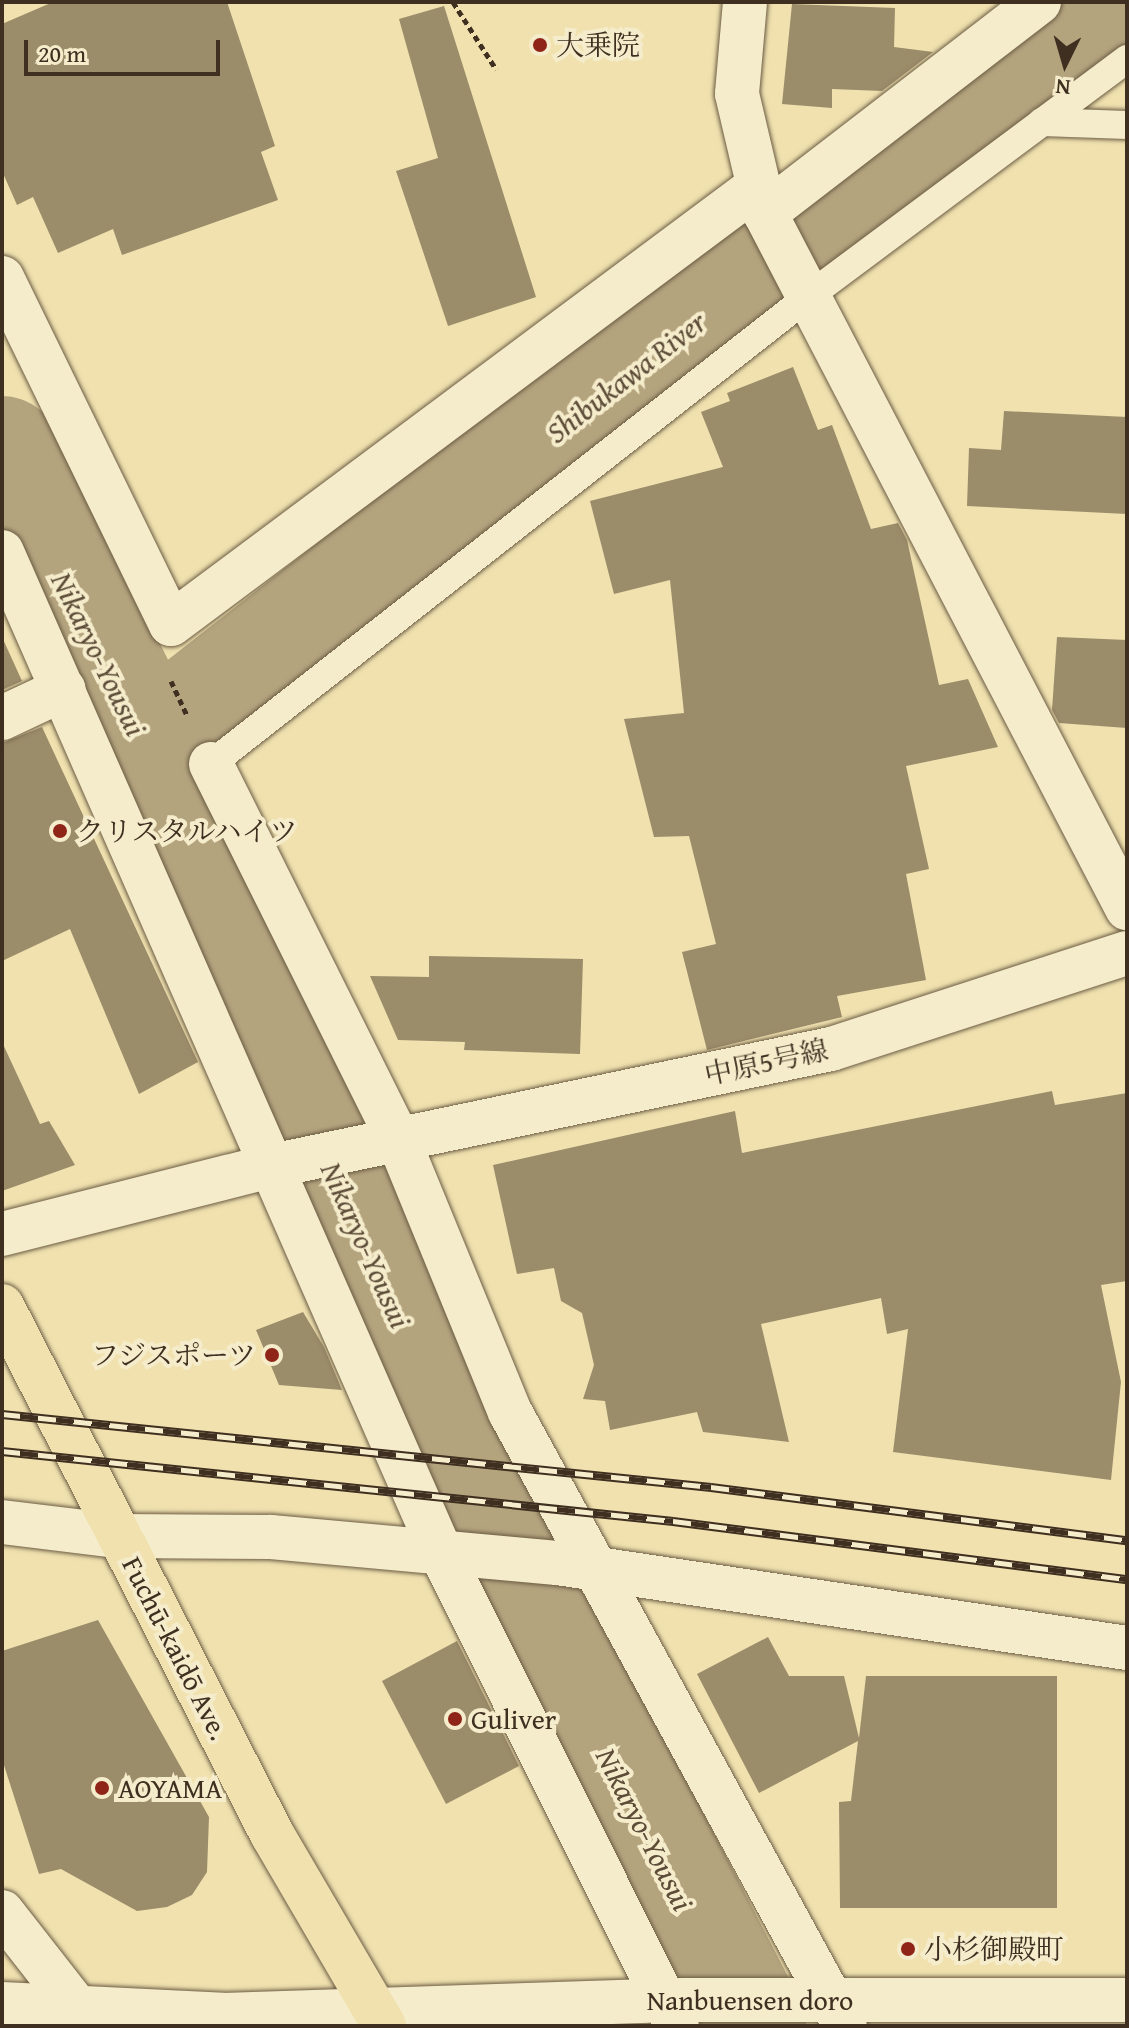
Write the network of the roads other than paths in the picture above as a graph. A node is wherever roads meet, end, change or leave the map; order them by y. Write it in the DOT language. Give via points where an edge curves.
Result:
graph roads {
  1 [pos="745,2"];
  2 [pos="1039,2"];
  3 [pos="1127,59"];
  4 [pos="1042,122"];
  5 [pos="1127,125"];
  6 [pos="761,200"];
  7 [pos="2,278"];
  8 [pos="805,299"];
  9 [pos="2,552"];
  10 [pos="64,689"];
  11 [pos="2,718"];
  12 [pos="211,764"];
  13 [pos="1127,908"];
  14 [pos="1127,953"];
  15 [pos="398,1139"];
  16 [pos="267,1167"];
  17 [pos="2,1234"];
  18 [pos="2,1306"];
  19 [pos="2,1522"];
  20 [pos="118,1536"];
  21 [pos="458,1556"];
  22 [pos="577,1566"];
  23 [pos="1127,1648"];
  24 [pos="2,1912"];
  25 [pos="1127,2000"];
  26 [pos="2,2004"];
  27 [pos="77,2008"];
  28 [pos="823,2008"];
  29 [pos="674,2009"];
  30 [pos="379,2017"];
  1 -- 6 [label="street" via="737,94"];
  2 -- 6 [label="street"];
  3 -- 4 [label="lane"];
  4 -- 5 [label="lane"];
  4 -- 8 [label="lane"];
  6 -- 7 [label="street" via="171,624"];
  6 -- 8 [label="street"];
  8 -- 12 [label="lane"];
  8 -- 13 [label="street"];
  9 -- 10 [label="street"];
  10 -- 11 [label="street"];
  10 -- 16 [label="street"];
  12 -- 15 [label="street"];
  14 -- 15 [label="street, 中原5号線" via="831,1049"];
  15 -- 16 [label="street, 中原5号線"];
  15 -- 22 [label="street"];
  16 -- 17 [label="street, 中原5号線"];
  16 -- 21 [label="street"];
  18 -- 20 [label="highway, Fuchū-kaidō Ave."];
  19 -- 20 [label="street"];
  20 -- 21 [label="street" via="271,1537"];
  20 -- 30 [label="highway, Fuchū-kaidō Ave." via="272,1834"];
  21 -- 22 [label="street"];
  21 -- 29 [label="street"];
  22 -- 23 [label="street"];
  22 -- 28 [label="street"];
  24 -- 27 [label="street"];
  25 -- 28 [label="street, Nanbuensen doro"];
  26 -- 27 [label="street, Nanbuensen doro"];
  27 -- 30 [label="street, Nanbuensen doro"];
  28 -- 29 [label="street, Nanbuensen doro"];
  29 -- 30 [label="street, Nanbuensen doro"];
}
